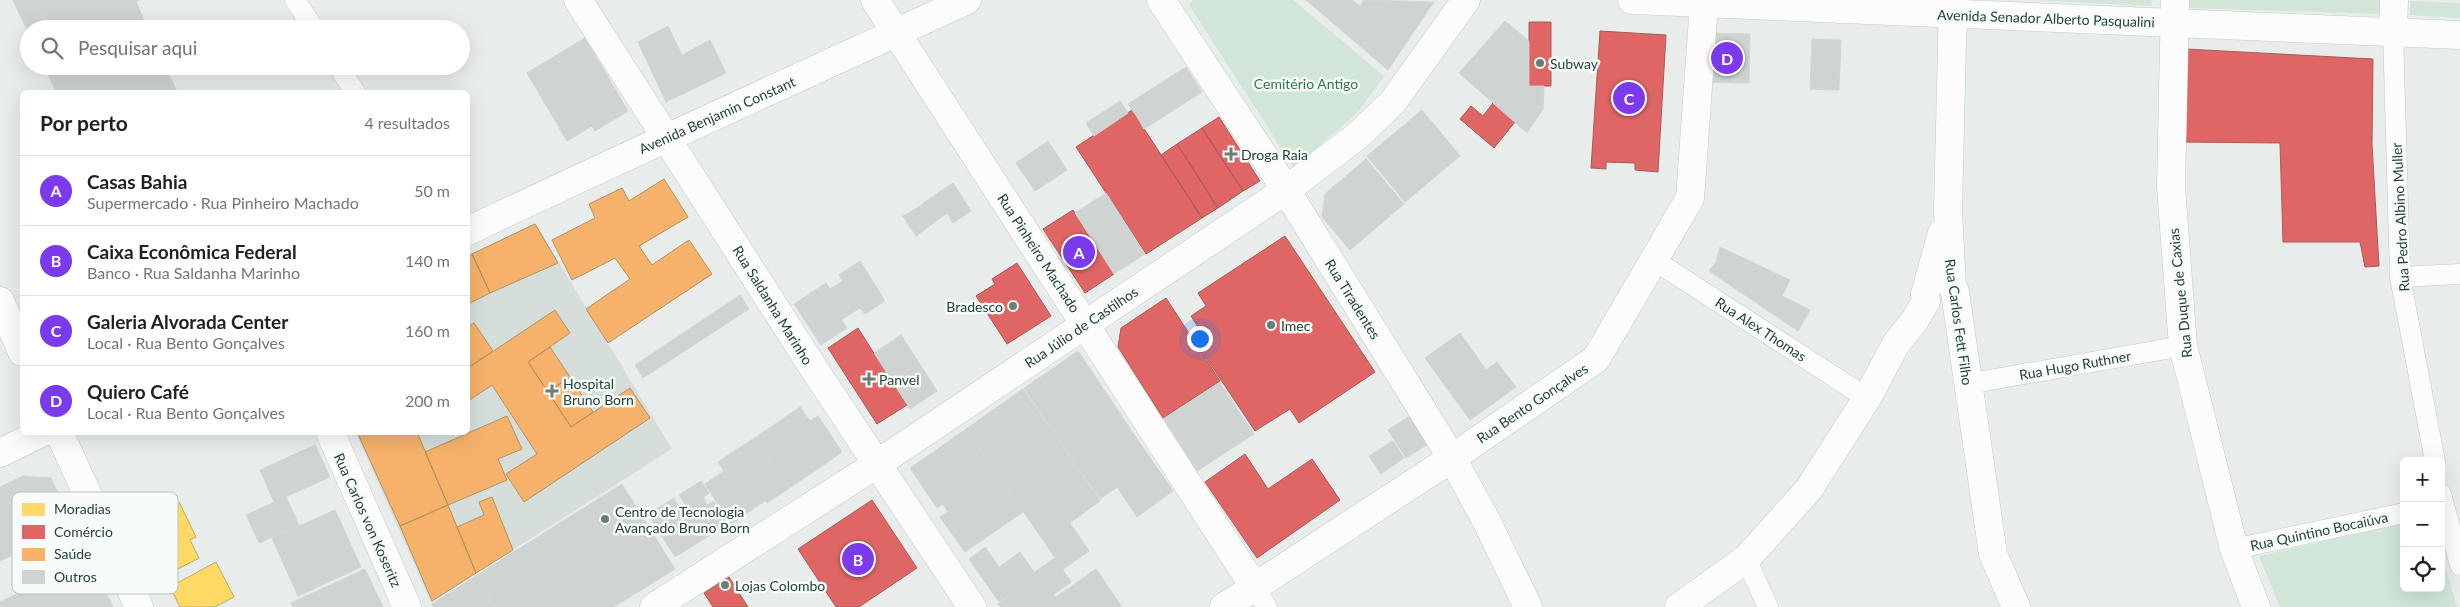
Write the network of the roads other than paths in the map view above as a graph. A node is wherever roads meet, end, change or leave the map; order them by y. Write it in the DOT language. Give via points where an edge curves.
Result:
graph roads {
  1 [pos="295,0"];
  2 [pos="578,0"];
  3 [pos="876,0"];
  4 [pos="967,0"];
  5 [pos="1161,0"];
  6 [pos="1466,0"];
  7 [pos="1632,0"];
  8 [pos="2394,0"];
  9 [pos="1704,4"];
  10 [pos="1952,7"];
  11 [pos="2175,11"];
  12 [pos="308,20"];
  13 [pos="897,32"];
  14 [pos="2393,32"];
  15 [pos="2460,35"];
  16 [pos="344,75"];
  17 [pos="355,90"];
  18 [pos="667,139"];
  19 [pos="1286,190"];
  20 [pos="470,229"];
  21 [pos="1654,260"];
  22 [pos="2460,274"];
  23 [pos="2400,277"];
  24 [pos="0,301"];
  25 [pos="1936,302"];
  26 [pos="1085,325"];
  27 [pos="2182,346"];
  28 [pos="20,347"];
  29 [pos="1968,384"];
  30 [pos="1867,398"];
  31 [pos="37,435"];
  32 [pos="59,435"];
  33 [pos="331,435"];
  34 [pos="0,453"];
  35 [pos="2434,457"];
  36 [pos="1452,458"];
  37 [pos="877,464"];
  38 [pos="86,492"];
  39 [pos="2446,501"];
  40 [pos="2400,514"];
  41 [pos="2234,549"];
  42 [pos="1746,559"];
  43 [pos="2460,565"];
  44 [pos="133,594"];
  45 [pos="1261,597"];
  46 [pos="405,602"];
  47 [pos="666,604"];
  48 [pos="139,607"];
  49 [pos="972,607"];
  50 [pos="1224,607"];
  51 [pos="1528,607"];
  52 [pos="1679,607"];
  53 [pos="1768,607"];
  54 [pos="2016,607"];
  55 [pos="2256,607"];
  1 -- 12 [label="street"];
  2 -- 18 [label="street, Rua Saldanha Marinho"];
  3 -- 13 [label="street, Rua Pinheiro Machado"];
  4 -- 13 [label="street, Avenida Benjamin Constant"];
  5 -- 19 [label="street, Rua Tiradentes"];
  6 -- 19 [label="street, Rua Júlio de Castilhos" via="1392,103 1356,138"];
  7 -- 9 [label="street, Avenida Senador Alberto Pasqualini"];
  8 -- 14 [label="street, Rua Pedro Albino Muller"];
  9 -- 10 [label="street, Avenida Senador Alberto Pasqualini"];
  9 -- 21 [label="street, Rua Bento Gonçalves" via="1690,198"];
  10 -- 11 [label="street, Avenida Senador Alberto Pasqualini"];
  10 -- 25 [label="street" via="1948,211"];
  11 -- 14 [label="street, Avenida Senador Alberto Pasqualini"];
  11 -- 27 [label="street, Rua Duque de Caxias" via="2171,187"];
  13 -- 18 [label="street, Avenida Benjamin Constant"];
  13 -- 26 [label="street, Rua Pinheiro Machado"];
  14 -- 15 [label="street, Avenida Senador Alberto Pasqualini"];
  14 -- 23 [label="street, Rua Pedro Albino Muller"];
  16 -- 17 [label="street"];
  18 -- 20 [label="street, Avenida Benjamin Constant"];
  18 -- 37 [label="street, Rua Saldanha Marinho"];
  19 -- 26 [label="street, Rua Júlio de Castilhos"];
  19 -- 36 [label="street, Rua Tiradentes"];
  21 -- 30 [label="street, Rua Alex Thomas"];
  21 -- 36 [label="street, Rua Bento Gonçalves" via="1596,359"];
  22 -- 23 [label="street"];
  23 -- 35 [label="street, Rua Pedro Albino Muller"];
  24 -- 28 [label="street"];
  25 -- 29 [label="street, Rua Carlos Fett Filho" via="1962,349"];
  25 -- 30 [label="street" via="1896,344"];
  26 -- 37 [label="street, Rua Júlio de Castilhos"];
  26 -- 45 [label="street, Rua Pinheiro Machado"];
  27 -- 29 [label="street, Rua Hugo Ruthner"];
  27 -- 41 [label="street, Rua Duque de Caxias"];
  29 -- 54 [label="street, Rua Carlos Fett Filho" via="1993,554"];
  30 -- 42 [label="street" via="1809,489"];
  31 -- 34 [label="street"];
  32 -- 38 [label="street"];
  33 -- 46 [label="street, Rua Carlos von Koseritz"];
  36 -- 45 [label="street, Rua Bento Gonçalves"];
  36 -- 51 [label="street, Rua Tiradentes"];
  37 -- 47 [label="street, Rua Júlio de Castilhos"];
  37 -- 49 [label="street, Rua Saldanha Marinho"];
  39 -- 43 [label="street"];
  40 -- 41 [label="street, Rua Quintino Bocaiúva"];
  41 -- 55 [label="street, Rua Duque de Caxias"];
  42 -- 52 [label="street"];
  42 -- 53 [label="street"];
  44 -- 48 [label="street"];
  45 -- 50 [label="street, Rua Bento Gonçalves"];
}
